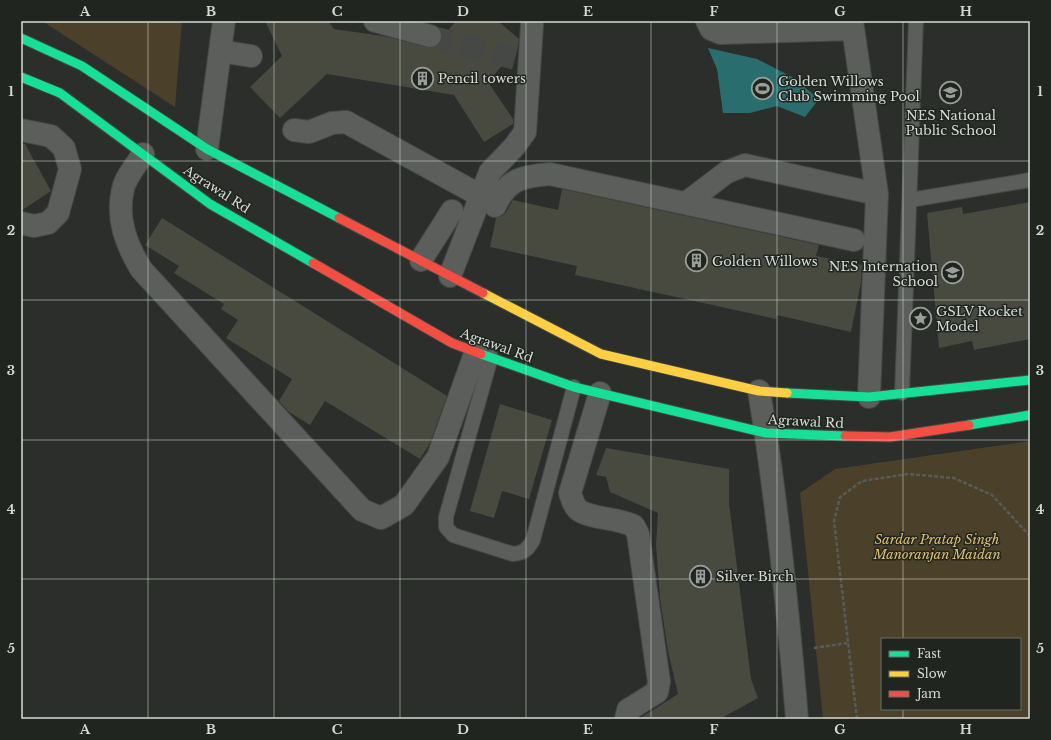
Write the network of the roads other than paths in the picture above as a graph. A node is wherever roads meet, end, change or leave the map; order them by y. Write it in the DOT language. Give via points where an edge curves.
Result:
graph roads {
  1 [pos="224,21"];
  2 [pos="375,21"];
  3 [pos="707,21"];
  4 [pos="916,21"];
  5 [pos="852,25"];
  6 [pos="532,26"];
  7 [pos="430,36"];
  8 [pos="21,38"];
  9 [pos="220,50"];
  10 [pos="251,56"];
  11 [pos="21,77"];
  12 [pos="21,130"];
  13 [pos="294,130"];
  14 [pos="207,149"];
  15 [pos="143,154"];
  16 [pos="1030,180"];
  17 [pos="876,194"];
  18 [pos="910,200"];
  19 [pos="484,203"];
  20 [pos="686,204"];
  21 [pos="452,211"];
  22 [pos="21,223"];
  23 [pos="854,240"];
  24 [pos="420,260"];
  25 [pos="450,276"];
  26 [pos="484,354"];
  27 [pos="1030,380"];
  28 [pos="574,387"];
  29 [pos="759,391"];
  30 [pos="600,393"];
  31 [pos="902,393"];
  32 [pos="869,397"];
  33 [pos="1030,415"];
  34 [pos="766,433"];
  35 [pos="626,719"];
  36 [pos="797,719"];
  1 -- 9 [label="street"];
  2 -- 7 [label="street"];
  3 -- 5 [label="street" via="711,29 721,33"];
  4 -- 18 [label="lane"];
  5 -- 17 [label="street"];
  6 -- 19 [label="street" via="522,61 525,132 490,172"];
  8 -- 14 [label="street, Agrawal Rd" via="82,66"];
  9 -- 10 [label="street"];
  9 -- 14 [label="street"];
  11 -- 15 [label="street, Agrawal Rd" via="60,93"];
  12 -- 22 [label="street" via="50,136 64,148 70,169 58,212 48,223 34,226"];
  13 -- 19 [label="street" via="309,132 332,123 346,122"];
  14 -- 24 [label="street, Agrawal Rd"];
  15 -- 26 [label="street, Agrawal Rd" via="210,204 452,343"];
  15 -- 26 [label="street" via="123,188 121,221 130,250 141,269 362,510 381,518 404,505 438,457"];
  16 -- 18 [label="lane"];
  17 -- 20 [label="street" via="745,165 728,172"];
  17 -- 32 [label="street"];
  18 -- 31 [label="lane"];
  19 -- 20 [label="street" via="526,176 550,174"];
  19 -- 25 [label="street"];
  20 -- 23 [label="street"];
  21 -- 24 [label="street"];
  24 -- 25 [label="street, Agrawal Rd"];
  25 -- 29 [label="street, Agrawal Rd" via="601,354"];
  26 -- 28 [label="street, Agrawal Rd"];
  26 -- 28 [label="lane" via="446,517 446,527 452,535 514,554 522,553 529,548"];
  27 -- 31 [label="street, Agrawal Rd"];
  28 -- 30 [label="street, Agrawal Rd"];
  29 -- 32 [label="street, Agrawal Rd"];
  29 -- 34 [label="street"];
  30 -- 34 [label="street, Agrawal Rd"];
  30 -- 35 [label="street" via="570,493 574,504 581,512 625,522 634,526 638,534 659,682 657,692 628,710"];
  31 -- 32 [label="street, Agrawal Rd"];
  33 -- 34 [label="street, Agrawal Rd" via="890,438"];
  34 -- 36 [label="street"];
}
